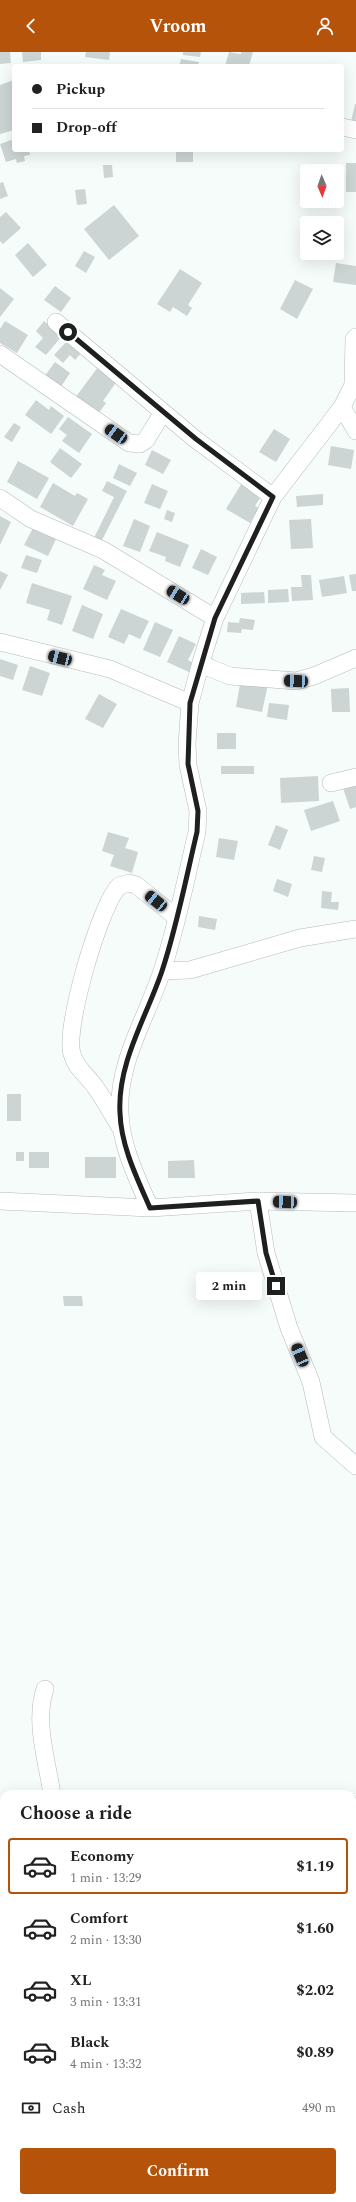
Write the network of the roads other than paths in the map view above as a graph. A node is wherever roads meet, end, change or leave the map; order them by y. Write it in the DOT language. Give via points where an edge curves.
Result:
graph roads {
  1 [pos="344,127"];
  2 [pos="356,130"];
  3 [pos="56,322"];
  4 [pos="356,337"];
  5 [pos="0,354"];
  6 [pos="342,407"];
  7 [pos="163,412"];
  8 [pos="356,431"];
  9 [pos="273,497"];
  10 [pos="0,498"];
  11 [pos="215,618"];
  12 [pos="0,642"];
  13 [pos="356,658"];
  14 [pos="201,662"];
  15 [pos="190,703"];
  16 [pos="356,777"];
  17 [pos="331,783"];
  18 [pos="176,917"];
  19 [pos="356,929"];
  20 [pos="162,971"];
  21 [pos="123,1133"];
  22 [pos="0,1201"];
  23 [pos="258,1201"];
  24 [pos="356,1203"];
  25 [pos="150,1208"];
  26 [pos="356,1466"];
  27 [pos="45,1690"];
  28 [pos="51,1790"];
  1 -- 2 [label="street"];
  3 -- 7 [label="street"];
  4 -- 6 [label="street" via="353,385"];
  5 -- 7 [label="street" via="130,443 140,444 146,440"];
  6 -- 8 [label="street"];
  6 -- 9 [label="street"];
  7 -- 9 [label="street" via="237,472"];
  9 -- 11 [label="street"];
  10 -- 11 [label="street" via="31,519 103,550"];
  11 -- 14 [label="street"];
  12 -- 15 [label="street" via="110,669"];
  13 -- 14 [label="street" via="296,681 230,676"];
  14 -- 15 [label="street"];
  15 -- 18 [label="street" via="188,764 198,820"];
  16 -- 17 [label="street"];
  18 -- 20 [label="street"];
  18 -- 21 [label="street" via="136,885 129,883 119,886 109,901 96,935 76,1002 71,1028 72,1053 83,1074 95,1086"];
  19 -- 20 [label="street" via="300,938 190,970"];
  20 -- 21 [label="street" via="128,1061 121,1092"];
  21 -- 25 [label="street" via="133,1169"];
  22 -- 25 [label="street"];
  23 -- 24 [label="street"];
  23 -- 25 [label="street"];
  23 -- 26 [label="street" via="266,1253 289,1328 311,1382 323,1437"];
  27 -- 28 [label="street" via="41,1702 42,1734"];
}
